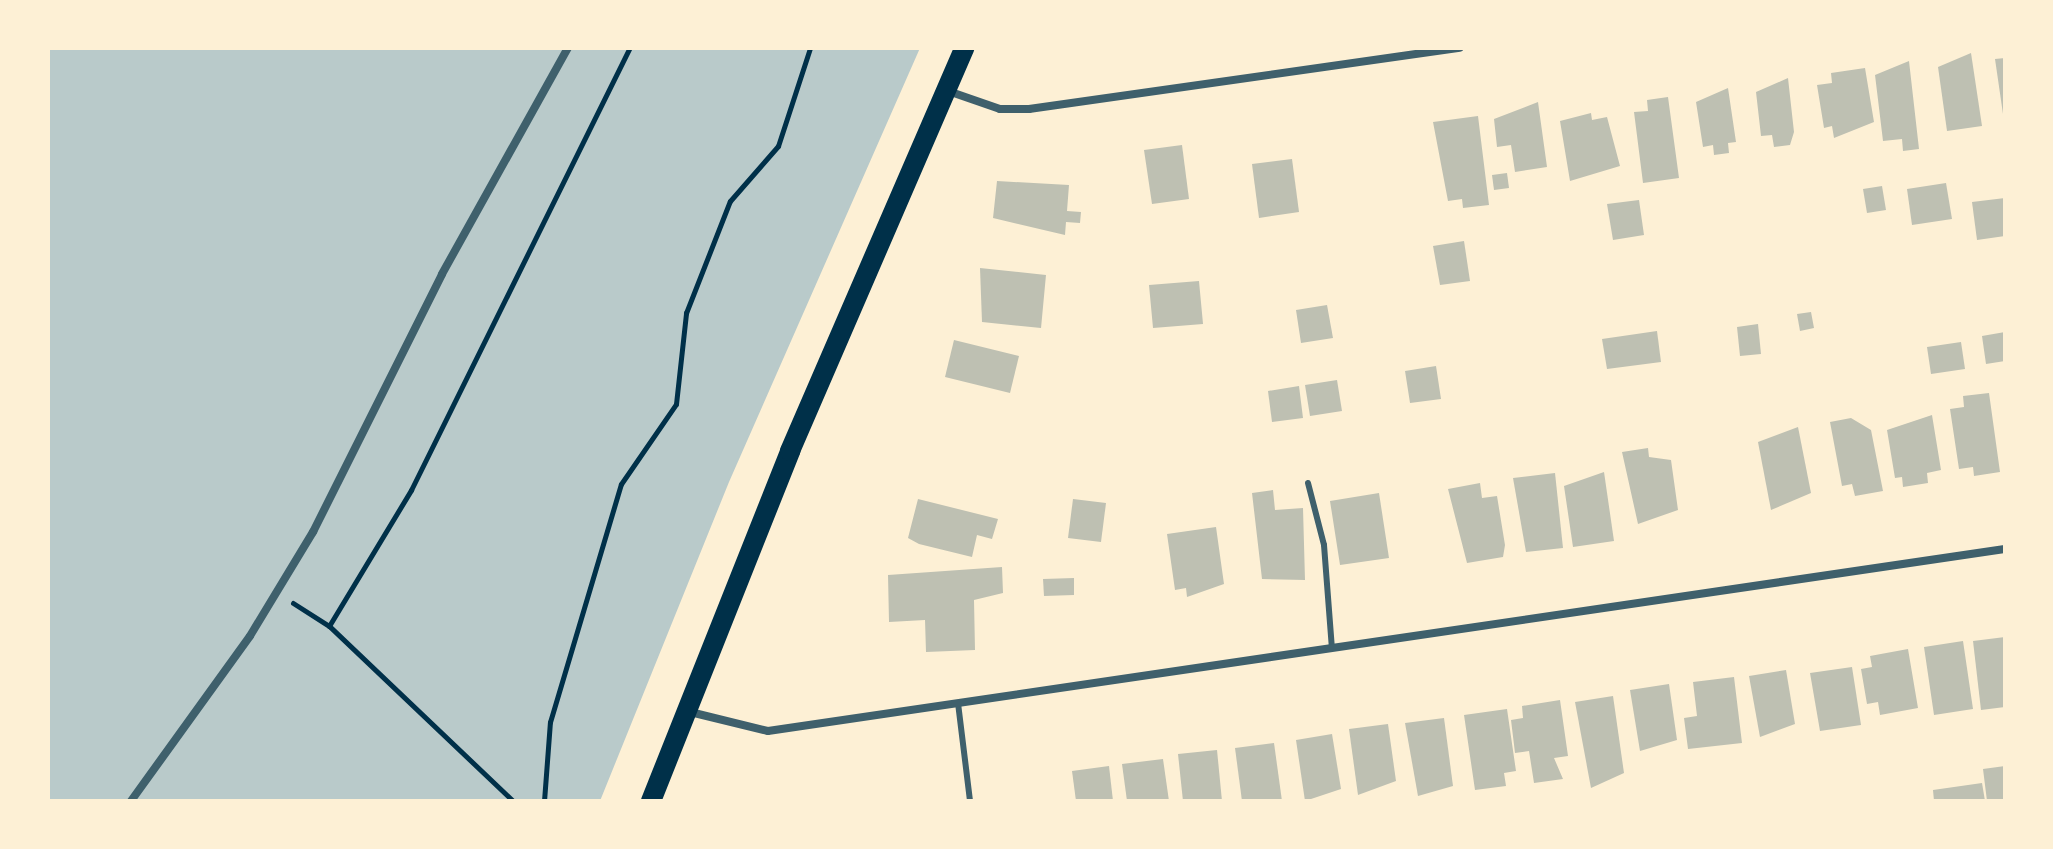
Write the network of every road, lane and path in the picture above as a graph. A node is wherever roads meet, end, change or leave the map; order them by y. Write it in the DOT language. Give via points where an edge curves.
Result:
graph roads {
  1 [pos="568,48"];
  2 [pos="629,48"];
  3 [pos="810,48"];
  4 [pos="964,48"];
  5 [pos="1460,48"];
  6 [pos="945,90"];
  7 [pos="1308,483"];
  8 [pos="2005,549"];
  9 [pos="276,592"];
  10 [pos="329,626"];
  11 [pos="1332,648"];
  12 [pos="958,703"];
  13 [pos="686,711"];
  14 [pos="131,801"];
  15 [pos="513,801"];
  16 [pos="544,801"];
  17 [pos="651,801"];
  18 [pos="970,801"];
  1 -- 9 [label="street"];
  2 -- 10 [label="path" via="411,490"];
  3 -- 16 [label="path" via="778,146 730,201 686,313 676,404 621,484 550,722"];
  4 -- 6 [label="main road"];
  5 -- 6 [label="street" via="1029,109 1000,109"];
  6 -- 13 [label="main road"];
  7 -- 11 [label="lane" via="1324,545"];
  8 -- 11 [label="street"];
  9 -- 10 [label="path"];
  9 -- 14 [label="street"];
  10 -- 15 [label="path"];
  11 -- 12 [label="street"];
  12 -- 13 [label="street" via="768,731"];
  12 -- 18 [label="lane"];
  13 -- 17 [label="main road"];
}
